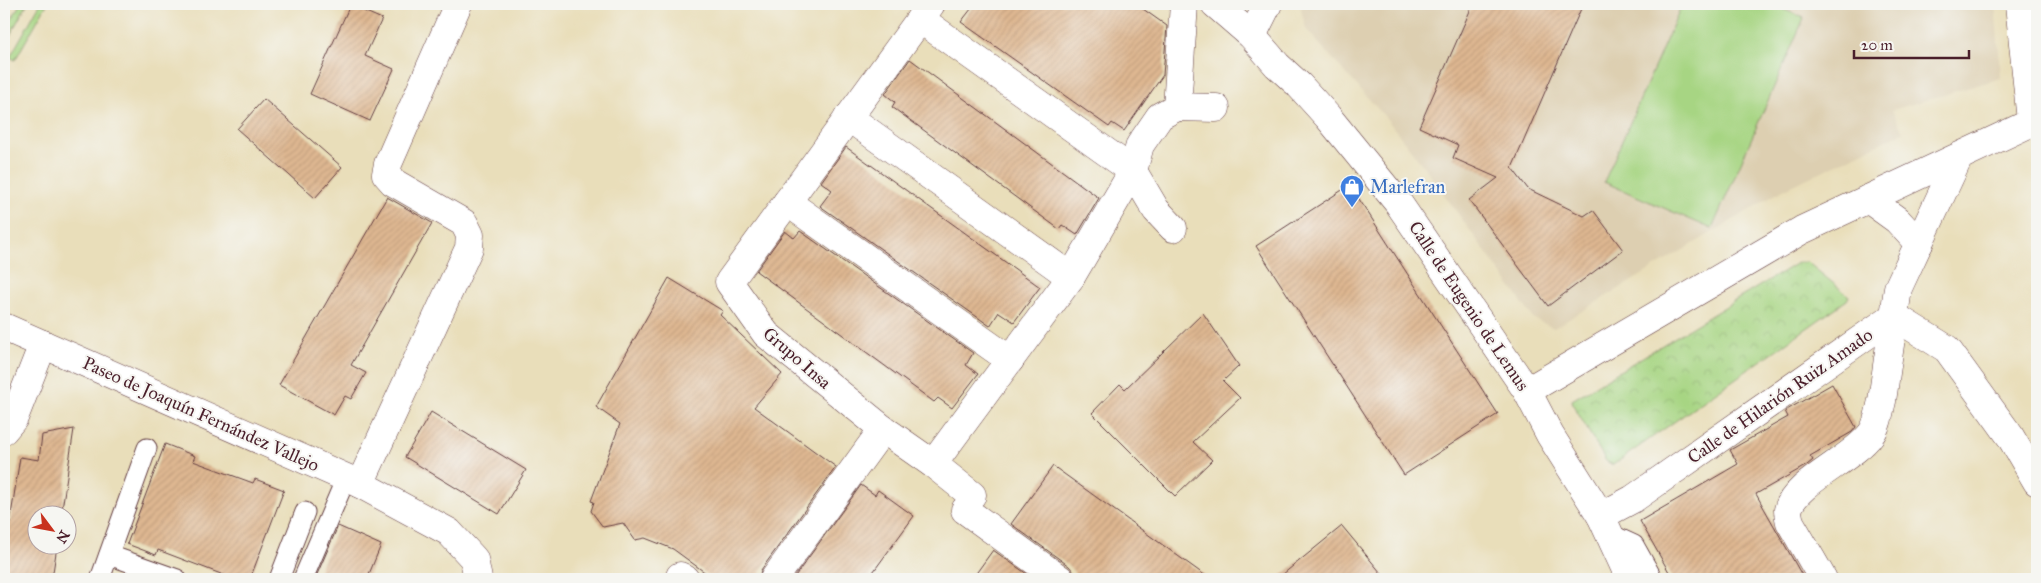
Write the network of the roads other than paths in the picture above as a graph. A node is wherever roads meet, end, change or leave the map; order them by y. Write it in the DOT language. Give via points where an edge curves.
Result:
graph roads {
  1 [pos="458,4"];
  2 [pos="1184,4"];
  3 [pos="1215,4"];
  4 [pos="1268,4"];
  5 [pos="2019,4"];
  6 [pos="926,11"];
  7 [pos="1252,36"];
  8 [pos="1177,107"];
  9 [pos="1216,108"];
  10 [pos="848,117"];
  11 [pos="2034,121"];
  12 [pos="1959,157"];
  13 [pos="1133,171"];
  14 [pos="1868,200"];
  15 [pos="787,202"];
  16 [pos="1173,228"];
  17 [pos="1919,244"];
  18 [pos="1071,277"];
  19 [pos="1894,316"];
  20 [pos="4,327"];
  21 [pos="43,344"];
  22 [pos="1010,360"];
  23 [pos="1527,391"];
  24 [pos="883,429"];
  25 [pos="4,430"];
  26 [pos="147,448"];
  27 [pos="933,464"];
  28 [pos="353,481"];
  29 [pos="2037,482"];
  30 [pos="305,512"];
  31 [pos="1605,524"];
  32 [pos="109,555"];
  33 [pos="100,579"];
  34 [pos="177,579"];
  35 [pos="279,579"];
  36 [pos="303,579"];
  37 [pos="478,579"];
  38 [pos="774,579"];
  39 [pos="1060,579"];
  40 [pos="1630,579"];
  41 [pos="1653,579"];
  42 [pos="1823,579"];
  1 -- 28 [label="street" via="386,174 392,182 464,223 470,235 469,248"];
  2 -- 8 [label="street"];
  3 -- 7 [label="street, Calle de Eugenio de Lemus"];
  4 -- 7 [label="street"];
  5 -- 11 [label="street"];
  6 -- 10 [label="street, Grupo Insa"];
  6 -- 13 [label="street, Grupo Insa"];
  7 -- 23 [label="street, Calle de Eugenio de Lemus" via="1328,117 1399,204"];
  8 -- 9 [label="street"];
  8 -- 13 [label="street" via="1160,116 1140,145"];
  10 -- 15 [label="street, Grupo Insa"];
  10 -- 18 [label="street"];
  11 -- 12 [label="street"];
  12 -- 14 [label="street"];
  12 -- 17 [label="street"];
  13 -- 16 [label="street, Grupo Insa" via="1156,210"];
  13 -- 18 [label="street"];
  14 -- 17 [label="street" via="1897,220"];
  14 -- 23 [label="street" via="1802,230"];
  15 -- 22 [label="street"];
  15 -- 24 [label="street, Grupo Insa" via="729,282 766,334"];
  17 -- 19 [label="street" via="1898,288"];
  18 -- 22 [label="street"];
  19 -- 29 [label="street" via="1947,350 2010,436"];
  19 -- 31 [label="street, Calle de Hilarión Ruiz Amado" via="1633,500"];
  19 -- 42 [label="street" via="1882,401 1872,433 1859,447 1803,489 1793,499 1788,511 1790,522"];
  20 -- 21 [label="street, Paseo de Joaquín Fernández Vallejo"];
  21 -- 25 [label="street" via="14,418"];
  21 -- 28 [label="street, Paseo de Joaquín Fernández Vallejo"];
  22 -- 27 [label="street"];
  23 -- 31 [label="street, Calle de Eugenio de Lemus"];
  24 -- 27 [label="street, Grupo Insa"];
  24 -- 38 [label="street"];
  26 -- 32 [label="lane"];
  27 -- 39 [label="street, Grupo Insa" via="968,503"];
  28 -- 36 [label="lane"];
  28 -- 37 [label="street, Paseo de Joaquín Fernández Vallejo" via="449,532 474,559"];
  30 -- 35 [label="lane"];
  31 -- 40 [label="street, Calle de Eugenio de Lemus"];
  31 -- 41 [label="lane" via="1634,545"];
  32 -- 33 [label="lane"];
  32 -- 34 [label="lane"];
}
